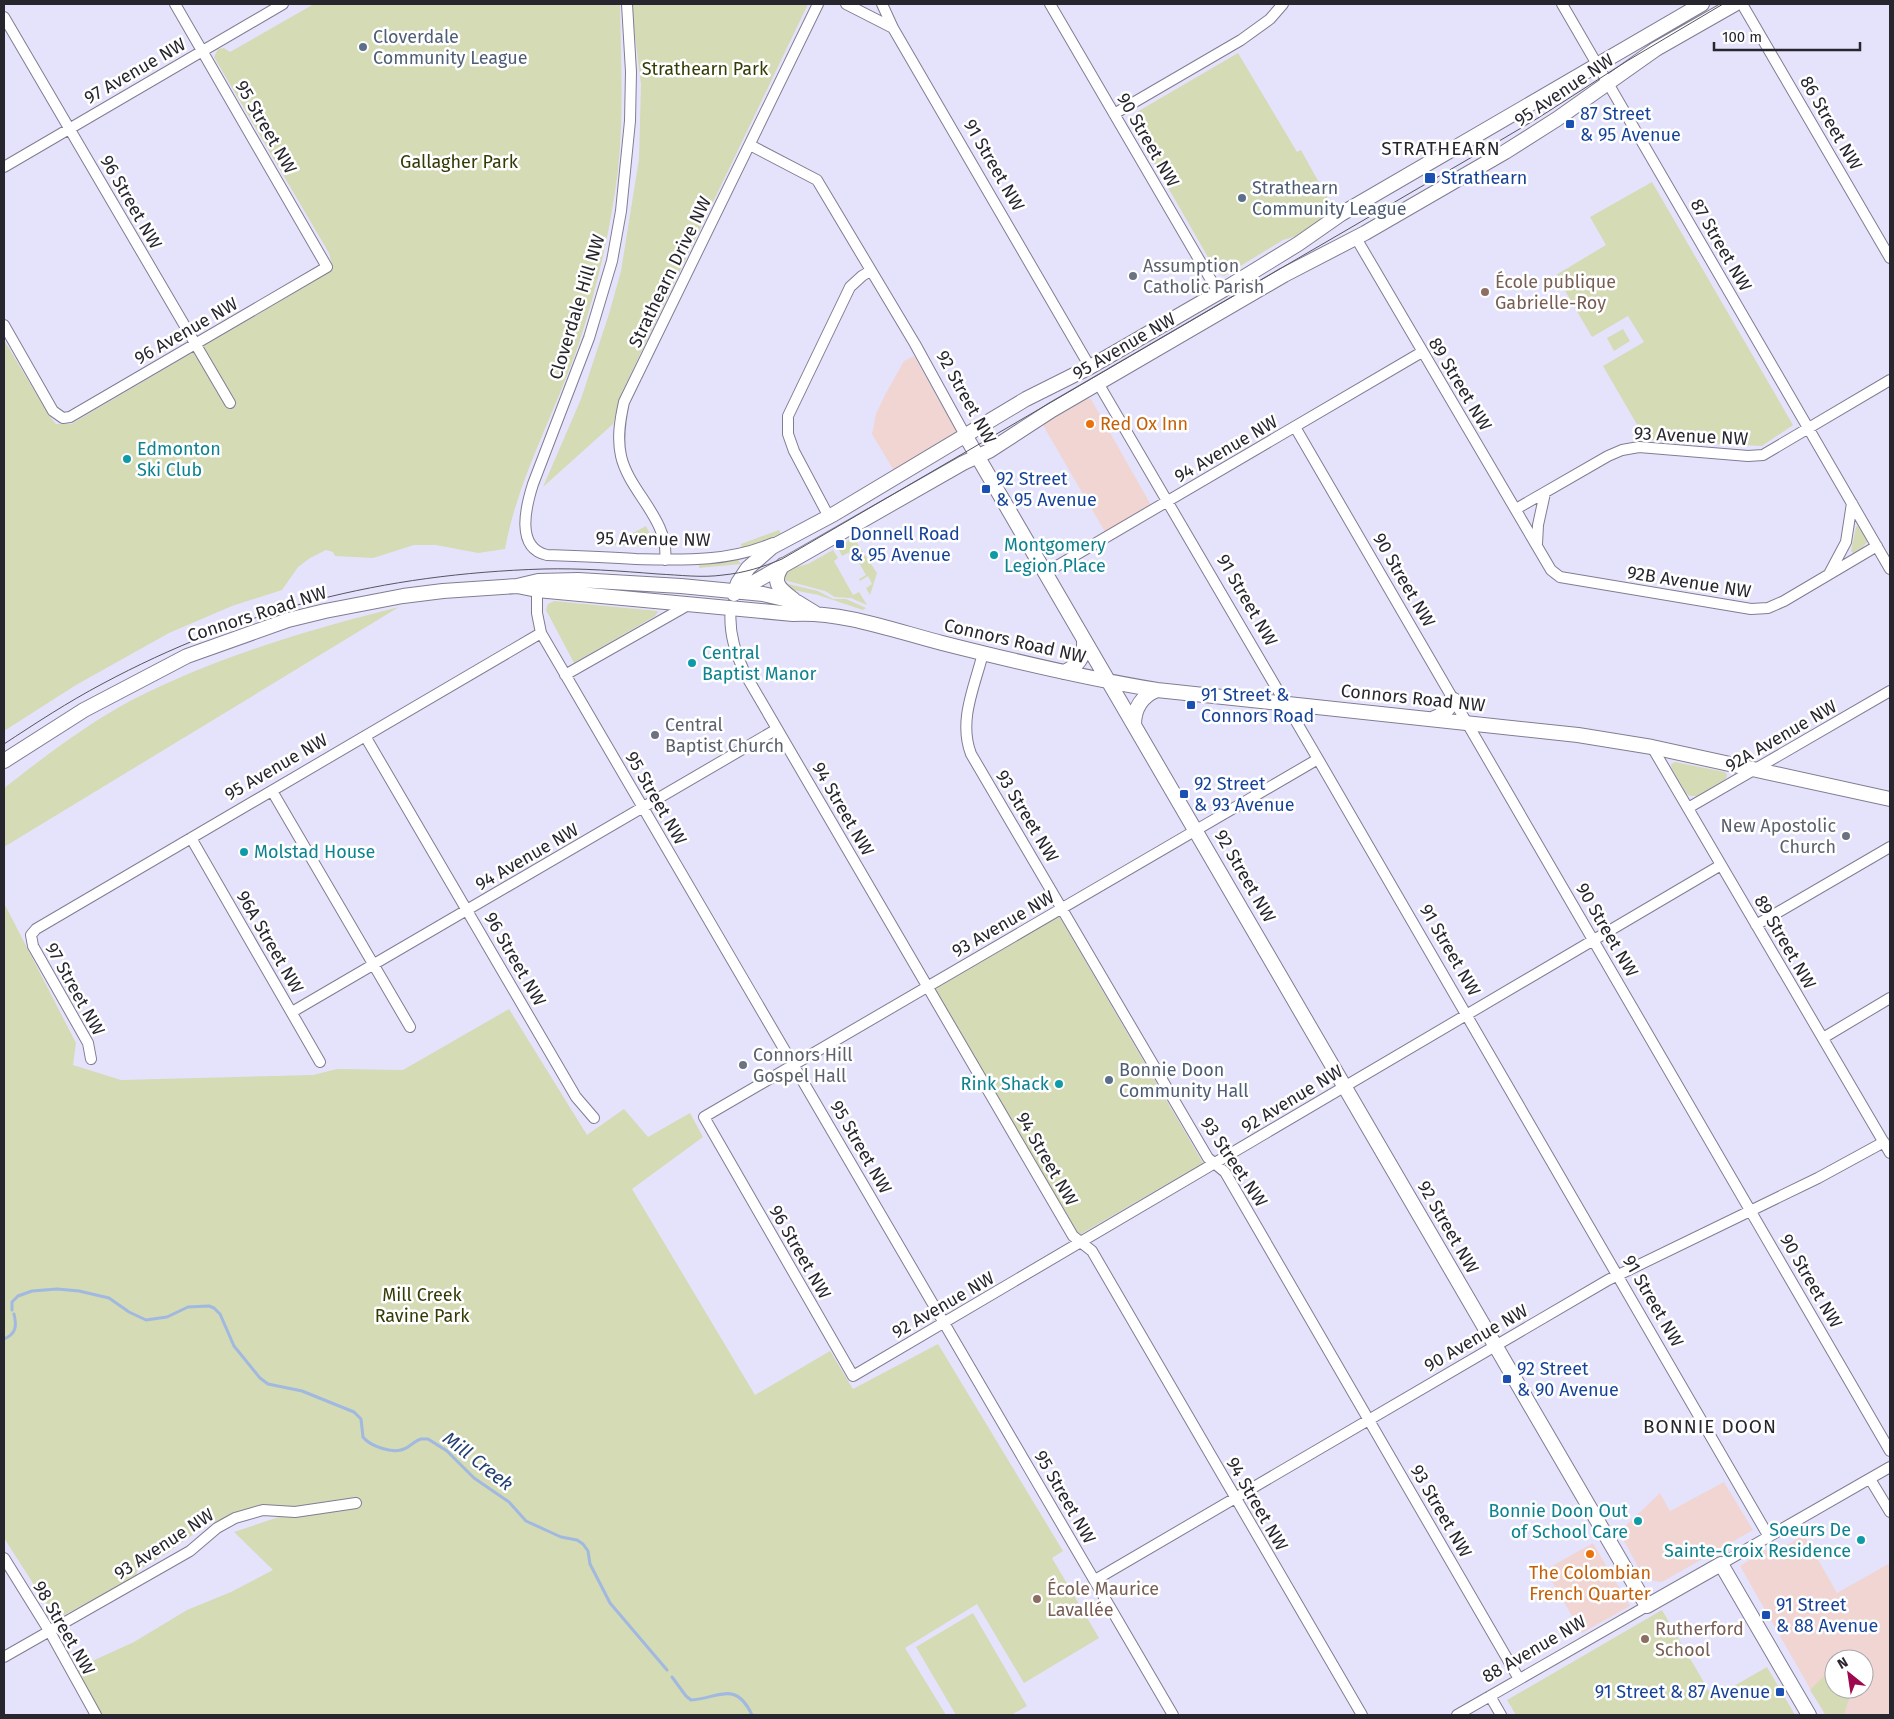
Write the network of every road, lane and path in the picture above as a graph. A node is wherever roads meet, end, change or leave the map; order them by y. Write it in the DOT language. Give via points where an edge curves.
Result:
graph roads {
  1 [pos="175,4"];
  2 [pos="283,4"];
  3 [pos="627,4"];
  4 [pos="818,4"];
  5 [pos="846,4"];
  6 [pos="882,4"];
  7 [pos="1050,4"];
  8 [pos="1284,4"];
  9 [pos="1562,4"];
  10 [pos="1702,4"];
  11 [pos="1735,4"];
  12 [pos="1742,4"];
  13 [pos="4,17"];
  14 [pos="893,28"];
  15 [pos="203,50"];
  16 [pos="1598,66"];
  17 [pos="1609,84"];
  18 [pos="1114,114"];
  19 [pos="69,128"];
  20 [pos="750,145"];
  21 [pos="4,167"];
  22 [pos="1356,238"];
  23 [pos="1890,258"];
  24 [pos="327,266"];
  25 [pos="870,271"];
  26 [pos="1218,292"];
  27 [pos="4,325"];
  28 [pos="195,344"];
  29 [pos="1422,352"];
  30 [pos="1090,367"];
  31 [pos="1890,380"];
  32 [pos="1098,383"];
  33 [pos="230,404"];
  34 [pos="1295,427"];
  35 [pos="1808,428"];
  36 [pos="965,435"];
  37 [pos="978,456"];
  38 [pos="1545,492"];
  39 [pos="1167,502"];
  40 [pos="1852,503"];
  41 [pos="1516,509"];
  42 [pos="828,517"];
  43 [pos="798,534"];
  44 [pos="1537,545"];
  45 [pos="1877,546"];
  46 [pos="535,550"];
  47 [pos="665,560"];
  48 [pos="783,565"];
  49 [pos="1890,569"];
  50 [pos="1045,573"];
  51 [pos="1829,575"];
  52 [pos="1570,580"];
  53 [pos="517,586"];
  54 [pos="537,590"];
  55 [pos="735,590"];
  56 [pos="797,602"];
  57 [pos="690,604"];
  58 [pos="731,607"];
  59 [pos="815,613"];
  60 [pos="541,634"];
  61 [pos="1084,641"];
  62 [pos="983,653"];
  63 [pos="1064,672"];
  64 [pos="565,675"];
  65 [pos="1108,681"];
  66 [pos="1157,690"];
  67 [pos="1890,691"];
  68 [pos="1454,700"];
  69 [pos="1285,703"];
  70 [pos="1432,719"];
  71 [pos="1468,722"];
  72 [pos="1134,725"];
  73 [pos="777,729"];
  74 [pos="365,736"];
  75 [pos="30,745"];
  76 [pos="1652,747"];
  77 [pos="1318,759"];
  78 [pos="4,761"];
  79 [pos="4,768"];
  80 [pos="1755,769"];
  81 [pos="272,790"];
  82 [pos="1890,799"];
  83 [pos="643,808"];
  84 [pos="1688,808"];
  85 [pos="1196,830"];
  86 [pos="191,838"];
  87 [pos="1890,847"];
  88 [pos="1721,865"];
  89 [pos="1062,908"];
  90 [pos="468,911"];
  91 [pos="1756,925"];
  92 [pos="31,935"];
  93 [pos="1594,940"];
  94 [pos="374,964"];
  95 [pos="928,987"];
  96 [pos="1890,998"];
  97 [pos="292,1012"];
  98 [pos="1466,1015"];
  99 [pos="410,1027"];
  100 [pos="1823,1038"];
  101 [pos="91,1059"];
  102 [pos="320,1062"];
  103 [pos="794,1064"];
  104 [pos="1345,1086"];
  105 [pos="704,1117"];
  106 [pos="594,1118"];
  107 [pos="1884,1142"];
  108 [pos="1890,1153"];
  109 [pos="1215,1164"];
  110 [pos="1751,1211"];
  111 [pos="1081,1242"];
  112 [pos="1617,1276"];
  113 [pos="944,1323"];
  114 [pos="1495,1346"];
  115 [pos="853,1376"];
  116 [pos="1369,1419"];
  117 [pos="1890,1451"];
  118 [pos="1890,1467"];
  119 [pos="1870,1479"];
  120 [pos="1236,1498"];
  121 [pos="356,1503"];
  122 [pos="1890,1512"];
  123 [pos="1769,1537"];
  124 [pos="4,1558"];
  125 [pos="1721,1564"];
  126 [pos="1095,1580"];
  127 [pos="1646,1606"];
  128 [pos="50,1632"];
  129 [pos="4,1657"];
  130 [pos="1519,1679"];
  131 [pos="1490,1696"];
  132 [pos="96,1715"];
  133 [pos="1173,1715"];
  134 [pos="1362,1715"];
  135 [pos="1457,1715"];
  136 [pos="1501,1715"];
  137 [pos="1809,1715"];
  1 -- 15 [label="street, 95 Street NW"];
  2 -- 15 [label="street, 97 Avenue NW"];
  3 -- 46 [label="street, Cloverdale Hill NW" via="630,121 621,211 612,261 589,338 530,494 526,528"];
  4 -- 20 [label="street, Strathearn Drive NW"];
  5 -- 14 [label="street, 91 Street NW"];
  6 -- 14 [label="street"];
  7 -- 18 [label="street, 90 Street NW"];
  8 -- 18 [label="street" via="1241,40"];
  9 -- 16 [label="street, 87 Street NW"];
  10 -- 16 [label="street, 95 Avenue NW"];
  11 -- 17 [label="street, 95 Avenue NW" via="1656,50"];
  12 -- 23 [label="street, 86 Street NW"];
  13 -- 19 [label="street, 96 Street NW"];
  14 -- 30 [label="street, 91 Street NW"];
  15 -- 19 [label="street, 97 Avenue NW"];
  15 -- 24 [label="street, 95 Street NW"];
  16 -- 17 [label="street, 87 Street NW"];
  16 -- 26 [label="street, 95 Avenue NW" via="1346,211"];
  17 -- 22 [label="street, 95 Avenue NW" via="1505,152"];
  17 -- 35 [label="street, 87 Street NW"];
  18 -- 26 [label="street, 90 Street NW"];
  19 -- 21 [label="street, 97 Avenue NW"];
  19 -- 28 [label="street, 96 Street NW"];
  20 -- 25 [label="street, 92 Street NW" via="817,180"];
  20 -- 47 [label="street, Strathearn Drive NW" via="624,402 619,437 621,456 656,522 666,547"];
  22 -- 29 [label="street, 89 Street NW"];
  22 -- 32 [label="street, 95 Avenue NW" via="1284,275"];
  24 -- 28 [label="street, 96 Avenue NW"];
  25 -- 36 [label="street, 92 Street NW"];
  25 -- 42 [label="street" via="850,287 788,416 788,434 794,451"];
  26 -- 30 [label="street, 95 Avenue NW"];
  27 -- 28 [label="street, 96 Avenue NW" via="59,417 70,417"];
  28 -- 33 [label="street, 96 Street NW"];
  29 -- 34 [label="street, 94 Avenue NW"];
  29 -- 41 [label="street, 89 Street NW"];
  30 -- 36 [label="street, 95 Avenue NW"];
  31 -- 35 [label="street, 93 Avenue NW"];
  32 -- 37 [label="street, 95 Avenue NW"];
  32 -- 39 [label="street, 91 Street NW"];
  34 -- 39 [label="street, 94 Avenue NW"];
  34 -- 68 [label="street, 90 Street NW"];
  35 -- 38 [label="street, 93 Avenue NW" via="1763,455 1639,447 1622,450"];
  35 -- 40 [label="street, 87 Street NW"];
  36 -- 37 [label="street, 92 Street NW"];
  36 -- 42 [label="street, 95 Avenue NW"];
  37 -- 48 [label="street, 95 Avenue NW"];
  37 -- 50 [label="street, 92 Street NW"];
  38 -- 41 [label="street, 93 Avenue NW"];
  38 -- 44 [label="street"];
  39 -- 50 [label="street, 94 Avenue NW"];
  39 -- 69 [label="street, 91 Street NW"];
  40 -- 45 [label="street, 87 Street NW"];
  40 -- 51 [label="street" via="1846,542"];
  41 -- 44 [label="street, 89 Street NW"];
  42 -- 43 [label="street, 95 Avenue NW"];
  43 -- 47 [label="street, 95 Avenue NW" via="744,554 708,560"];
  43 -- 55 [label="street, 95 Avenue NW" via="757,558"];
  44 -- 52 [label="street, 89 Street NW" via="1551,570 1560,578"];
  45 -- 49 [label="street, 87 Street NW"];
  45 -- 51 [label="street, 92B Avenue NW"];
  46 -- 47 [label="street, 95 Avenue NW" via="547,555"];
  48 -- 55 [label="street, 95 Avenue NW" via="749,586"];
  48 -- 56 [label="street" via="777,574 777,583"];
  50 -- 61 [label="street, 92 Street NW"];
  51 -- 52 [label="street, 92B Avenue NW" via="1768,608 1751,609"];
  53 -- 54 [label="street, Connors Road NW"];
  53 -- 55 [label="street, Connors Road NW" via="538,581 578,580"];
  53 -- 75 [label="street, Connors Road NW" via="403,596 325,611 259,630 158,669 84,710"];
  54 -- 57 [label="street, Connors Road NW"];
  54 -- 60 [label="street, 95 Street NW"];
  55 -- 56 [label="street, Connors Road NW"];
  55 -- 58 [label="street, 95 Avenue NW"];
  56 -- 59 [label="street, Connors Road NW"];
  57 -- 58 [label="street, Connors Road NW"];
  57 -- 64 [label="street"];
  58 -- 59 [label="street, Connors Road NW" via="793,614"];
  58 -- 73 [label="street, 94 Street NW" via="731,629 739,661"];
  59 -- 62 [label="street, Connors Road NW"];
  60 -- 64 [label="street, 95 Street NW"];
  60 -- 74 [label="street, 95 Avenue NW"];
  61 -- 63 [label="street" via="1084,653 1078,663"];
  61 -- 65 [label="street, 92 Street NW"];
  62 -- 63 [label="street, Connors Road NW"];
  62 -- 89 [label="street, 93 Street NW" via="966,714 968,746"];
  63 -- 65 [label="street, Connors Road NW"];
  64 -- 83 [label="street, 95 Street NW"];
  65 -- 66 [label="street, Connors Road NW"];
  65 -- 72 [label="street, 92 Street NW"];
  66 -- 69 [label="street, Connors Road NW"];
  66 -- 72 [label="street" via="1138,705"];
  67 -- 80 [label="street, 92A Avenue NW"];
  68 -- 70 [label="street" via="1447,711"];
  68 -- 71 [label="street, 90 Street NW"];
  69 -- 70 [label="street, Connors Road NW"];
  69 -- 77 [label="street, 91 Street NW"];
  70 -- 71 [label="street, Connors Road NW"];
  71 -- 76 [label="street, Connors Road NW"];
  71 -- 93 [label="street, 90 Street NW"];
  72 -- 85 [label="street, 92 Street NW"];
  73 -- 83 [label="street, 94 Avenue NW"];
  73 -- 95 [label="street, 94 Street NW"];
  74 -- 81 [label="street, 95 Avenue NW"];
  74 -- 90 [label="street, 96 Street NW"];
  75 -- 78 [label="street, Connors Road NW"];
  75 -- 79 [label="street, Connors Road NW"];
  76 -- 80 [label="street, Connors Road NW"];
  76 -- 84 [label="street, 89 Street NW"];
  77 -- 85 [label="street, 93 Avenue NW"];
  77 -- 98 [label="street, 91 Street NW"];
  80 -- 82 [label="street, Connors Road NW"];
  80 -- 84 [label="street, 92A Avenue NW"];
  81 -- 86 [label="street, 95 Avenue NW"];
  81 -- 94 [label="street"];
  83 -- 90 [label="street, 94 Avenue NW"];
  83 -- 103 [label="street, 95 Street NW"];
  84 -- 88 [label="street, 89 Street NW"];
  85 -- 89 [label="street, 93 Avenue NW"];
  85 -- 104 [label="street, 92 Street NW"];
  86 -- 92 [label="street, 95 Avenue NW" via="36,929"];
  86 -- 97 [label="street, 96A Street NW"];
  87 -- 91 [label="street"];
  88 -- 91 [label="street, 89 Street NW"];
  88 -- 93 [label="street, 92 Avenue NW"];
  89 -- 95 [label="street, 93 Avenue NW"];
  89 -- 109 [label="street, 93 Street NW" via="1208,1158"];
  90 -- 94 [label="street, 94 Avenue NW"];
  90 -- 106 [label="street, 96 Street NW" via="576,1097"];
  91 -- 100 [label="street, 89 Street NW"];
  92 -- 101 [label="street, 97 Street NW" via="33,946 88,1043"];
  93 -- 98 [label="street, 92 Avenue NW"];
  93 -- 110 [label="street, 90 Street NW"];
  94 -- 97 [label="street, 94 Avenue NW"];
  94 -- 99 [label="street"];
  95 -- 103 [label="street, 93 Avenue NW"];
  95 -- 111 [label="street, 94 Street NW" via="1074,1236"];
  96 -- 100 [label="street"];
  97 -- 102 [label="street, 96A Street NW"];
  98 -- 104 [label="street, 92 Avenue NW"];
  98 -- 112 [label="street, 91 Street NW"];
  100 -- 107 [label="street, 89 Street NW"];
  103 -- 105 [label="street, 93 Avenue NW"];
  103 -- 113 [label="street, 95 Street NW"];
  104 -- 109 [label="street, 92 Avenue NW"];
  104 -- 114 [label="street, 92 Street NW"];
  105 -- 115 [label="street, 96 Street NW"];
  107 -- 108 [label="street, 89 Street NW"];
  107 -- 110 [label="street, 90 Avenue NW"];
  109 -- 111 [label="street, 92 Avenue NW"];
  109 -- 116 [label="street, 93 Street NW" via="1225,1172"];
  110 -- 112 [label="street, 90 Avenue NW"];
  110 -- 117 [label="street, 90 Street NW"];
  111 -- 113 [label="street, 92 Avenue NW"];
  111 -- 120 [label="street, 94 Street NW" via="1092,1251"];
  112 -- 114 [label="street, 90 Avenue NW"];
  112 -- 123 [label="street, 91 Street NW"];
  113 -- 115 [label="street, 92 Avenue NW"];
  113 -- 126 [label="street, 95 Street NW"];
  114 -- 116 [label="street, 90 Avenue NW"];
  114 -- 127 [label="street, 92 Street NW"];
  116 -- 120 [label="street, 90 Avenue NW"];
  116 -- 130 [label="street, 93 Street NW"];
  118 -- 119 [label="street, 88 Avenue NW"];
  119 -- 122 [label="street"];
  119 -- 123 [label="street, 88 Avenue NW"];
  120 -- 126 [label="street, 90 Avenue NW"];
  120 -- 134 [label="street, 94 Street NW"];
  121 -- 128 [label="street, 93 Avenue NW" via="296,1512 263,1510 235,1518 217,1528 190,1551"];
  123 -- 125 [label="street, 88 Avenue NW"];
  124 -- 128 [label="street, 98 Street NW"];
  125 -- 127 [label="street, 88 Avenue NW"];
  125 -- 137 [label="street"];
  126 -- 133 [label="street, 95 Street NW"];
  127 -- 130 [label="street, 88 Avenue NW"];
  128 -- 129 [label="street, 93 Avenue NW"];
  128 -- 132 [label="street, 98 Street NW"];
  130 -- 131 [label="street, 88 Avenue NW"];
  131 -- 135 [label="street, 88 Avenue NW"];
  131 -- 136 [label="street"];
}
